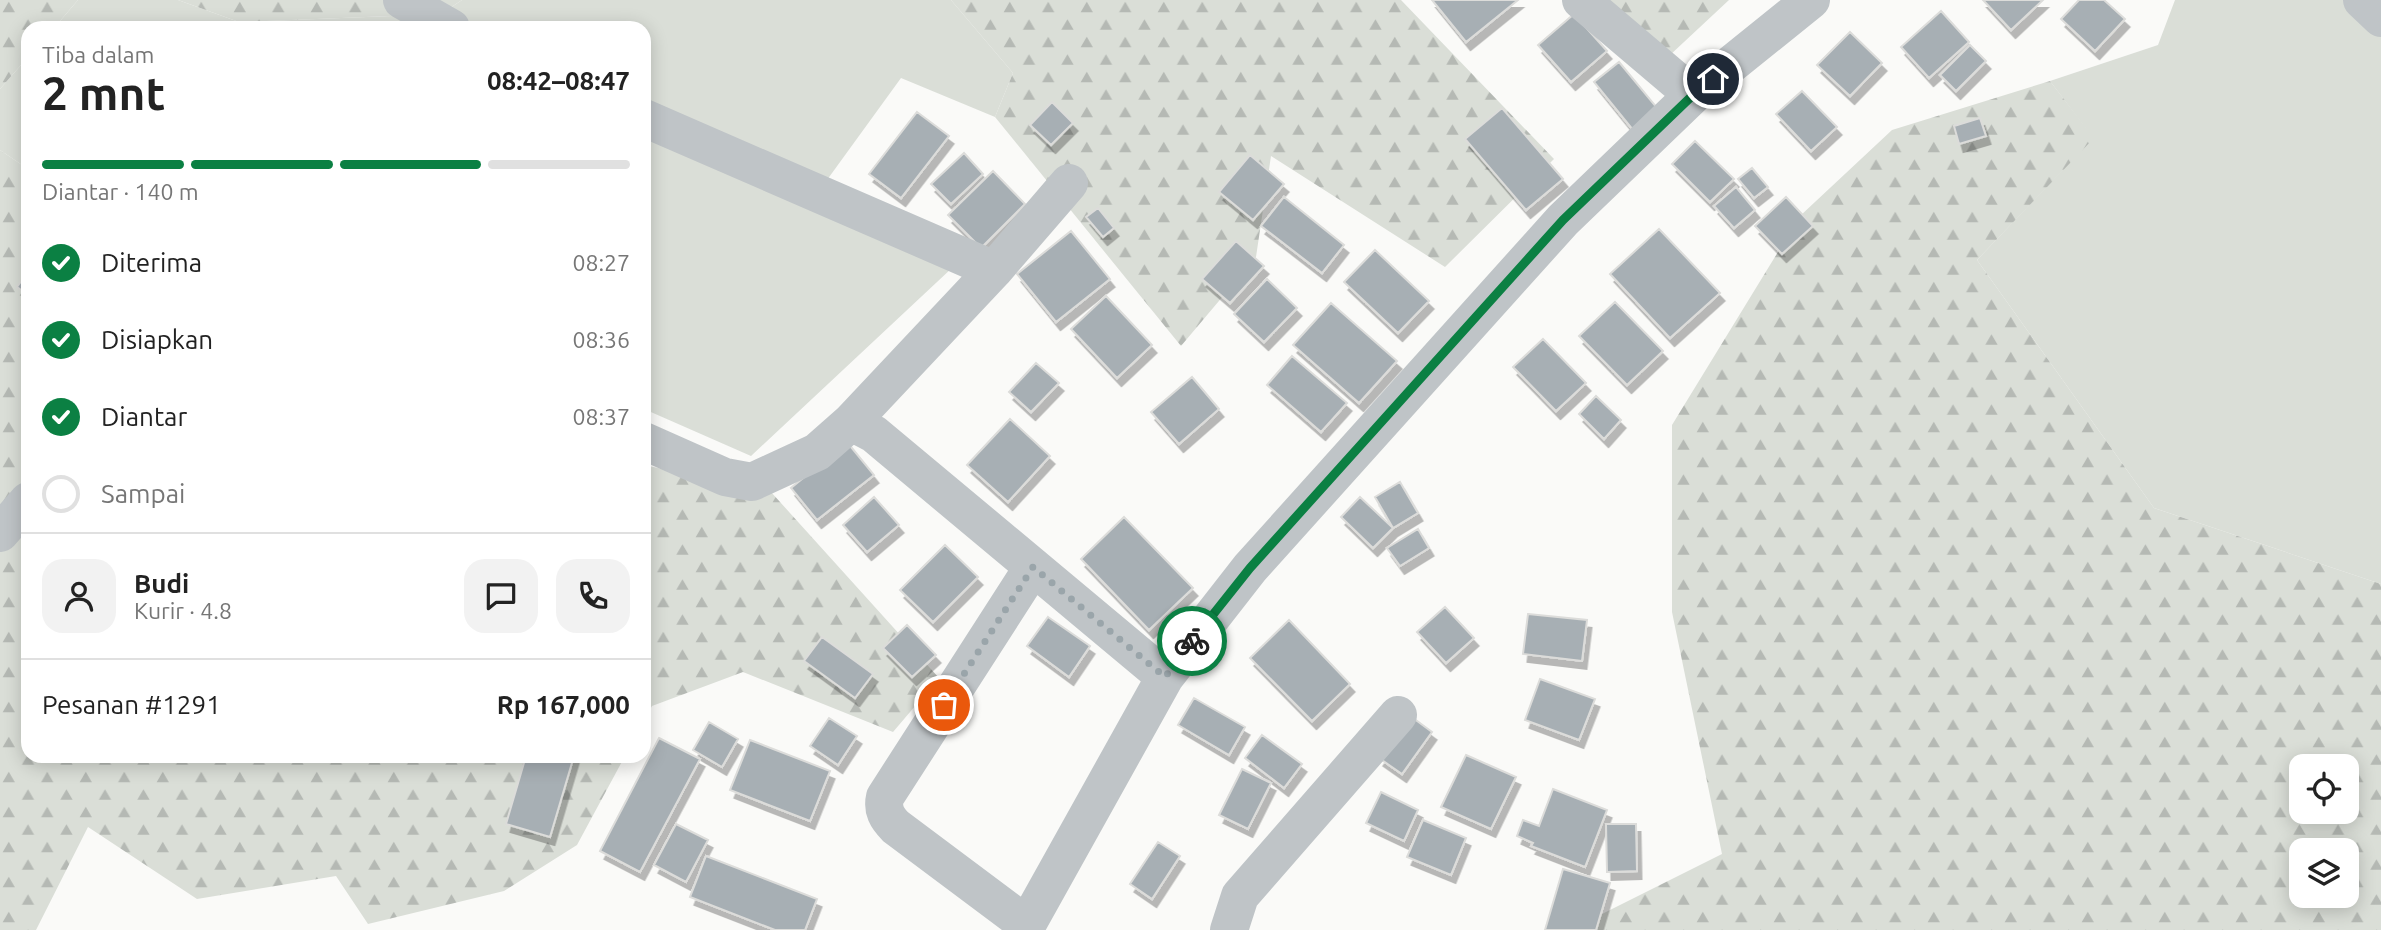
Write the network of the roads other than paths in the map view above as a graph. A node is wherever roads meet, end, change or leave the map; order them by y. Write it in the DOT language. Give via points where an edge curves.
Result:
graph roads {
  1 [pos="401,0"];
  2 [pos="1581,0"];
  3 [pos="1811,0"];
  4 [pos="2362,0"];
  5 [pos="2381,18"];
  6 [pos="438,21"];
  7 [pos="1693,95"];
  8 [pos="651,121"];
  9 [pos="1069,183"];
  10 [pos="994,270"];
  11 [pos="851,422"];
  12 [pos="651,444"];
  13 [pos="21,509"];
  14 [pos="0,533"];
  15 [pos="1033,567"];
  16 [pos="1165,677"];
  17 [pos="1398,715"];
  18 [pos="1026,927"];
  19 [pos="1229,930"];
  1 -- 6 [label="street"];
  2 -- 7 [label="street"];
  3 -- 7 [label="street"];
  4 -- 5 [label="street"];
  7 -- 16 [label="street" via="1563,220 1396,404 1250,568"];
  8 -- 10 [label="street"];
  9 -- 10 [label="street"];
  10 -- 11 [label="street"];
  11 -- 12 [label="street" via="817,453 752,482 725,477"];
  11 -- 15 [label="street" via="874,434"];
  13 -- 14 [label="street"];
  15 -- 16 [label="street"];
  15 -- 18 [label="street" via="883,804 896,827"];
  16 -- 18 [label="street"];
  17 -- 19 [label="street" via="1240,896"];
}
